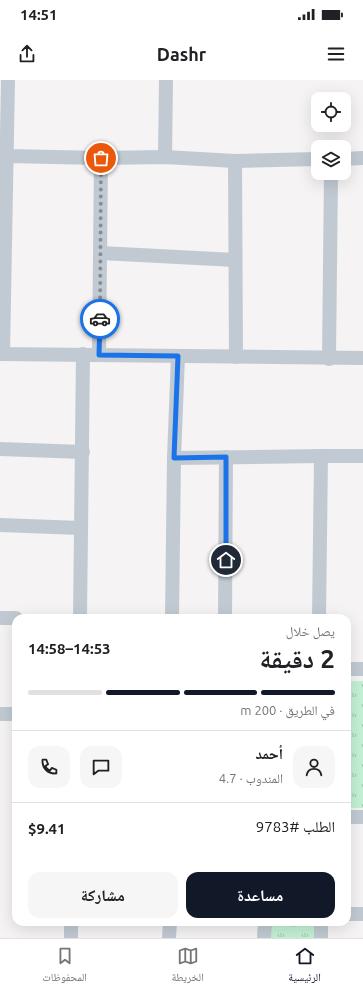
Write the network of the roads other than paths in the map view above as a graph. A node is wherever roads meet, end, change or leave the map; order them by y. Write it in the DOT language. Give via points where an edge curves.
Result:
graph roads {
  1 [pos="8,80"];
  2 [pos="166,80"];
  3 [pos="4,108"];
  4 [pos="7,156"];
  5 [pos="165,157"];
  6 [pos="101,158"];
  7 [pos="363,158"];
  8 [pos="311,159"];
  9 [pos="351,159"];
  10 [pos="235,161"];
  11 [pos="331,180"];
  12 [pos="100,253"];
  13 [pos="235,260"];
  14 [pos="2,354"];
  15 [pos="83,354"];
  16 [pos="99,355"];
  17 [pos="178,356"];
  18 [pos="236,357"];
  19 [pos="363,358"];
  20 [pos="329,359"];
  21 [pos="0,449"];
  22 [pos="83,452"];
  23 [pos="322,456"];
  24 [pos="363,456"];
  25 [pos="226,457"];
  26 [pos="174,458"];
  27 [pos="0,525"];
  28 [pos="80,528"];
  29 [pos="80,614"];
  30 [pos="172,614"];
  31 [pos="226,614"];
  32 [pos="319,614"];
  33 [pos="0,618"];
  34 [pos="12,618"];
  35 [pos="351,669"];
  36 [pos="363,669"];
  37 [pos="0,714"];
  38 [pos="12,714"];
  39 [pos="351,817"];
  40 [pos="363,817"];
  41 [pos="351,914"];
  42 [pos="363,914"];
  43 [pos="71,926"];
  44 [pos="170,926"];
  45 [pos="265,926"];
  46 [pos="321,926"];
  47 [pos="71,938"];
  48 [pos="169,938"];
  49 [pos="264,938"];
  50 [pos="321,938"];
  1 -- 3 [label="street"];
  2 -- 5 [label="street"];
  3 -- 4 [label="street"];
  4 -- 6 [label="street"];
  4 -- 14 [label="street"];
  5 -- 6 [label="street"];
  5 -- 10 [label="street"];
  6 -- 12 [label="street"];
  7 -- 9 [label="street"];
  8 -- 10 [label="street"];
  10 -- 13 [label="street"];
  11 -- 20 [label="street"];
  12 -- 13 [label="street"];
  12 -- 16 [label="street"];
  13 -- 18 [label="street"];
  14 -- 15 [label="street"];
  15 -- 16 [label="street"];
  15 -- 22 [label="street"];
  16 -- 17 [label="street"];
  17 -- 18 [label="street"];
  17 -- 26 [label="street"];
  18 -- 20 [label="street"];
  19 -- 20 [label="street"];
  21 -- 22 [label="street"];
  22 -- 28 [label="street"];
  23 -- 24 [label="street"];
  23 -- 25 [label="street"];
  23 -- 32 [label="street"];
  25 -- 26 [label="street"];
  25 -- 31 [label="street"];
  26 -- 30 [label="street"];
  27 -- 28 [label="street"];
  28 -- 29 [label="street"];
  33 -- 34 [label="street"];
  35 -- 36 [label="street"];
  37 -- 38 [label="street"];
  39 -- 40 [label="street"];
  41 -- 42 [label="street"];
  43 -- 47 [label="street"];
  44 -- 48 [label="street"];
  45 -- 49 [label="street"];
  46 -- 50 [label="street"];
}
